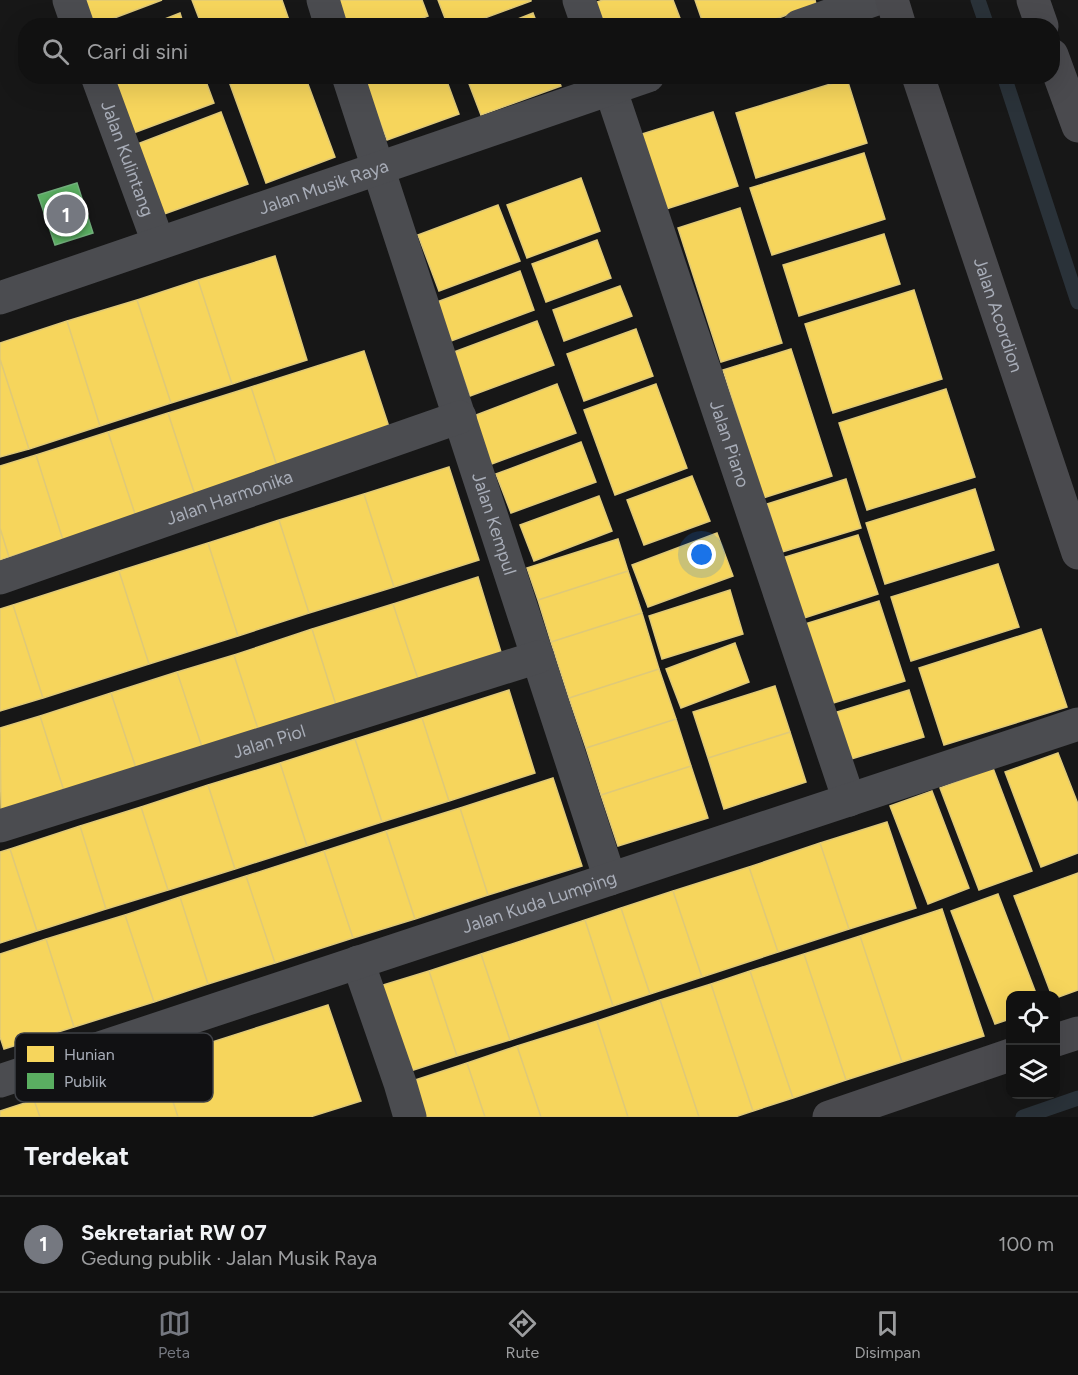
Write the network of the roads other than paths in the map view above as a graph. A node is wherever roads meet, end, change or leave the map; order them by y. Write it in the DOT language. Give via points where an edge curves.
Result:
graph roads {
  1 [pos="69,0"];
  2 [pos="322,0"];
  3 [pos="579,0"];
  4 [pos="874,0"];
  5 [pos="892,0"];
  6 [pos="1033,0"];
  7 [pos="75,18"];
  8 [pos="328,18"];
  9 [pos="585,18"];
  10 [pos="822,18"];
  11 [pos="898,18"];
  12 [pos="1039,18"];
  13 [pos="1060,75"];
  14 [pos="100,84"];
  15 [pos="351,84"];
  16 [pos="605,84"];
  17 [pos="608,84"];
  18 [pos="921,84"];
  19 [pos="1078,126"];
  20 [pos="379,168"];
  21 [pos="159,242"];
  22 [pos="0,298"];
  23 [pos="460,417"];
  24 [pos="1078,553"];
  25 [pos="0,578"];
  26 [pos="538,657"];
  27 [pos="1078,724"];
  28 [pos="849,800"];
  29 [pos="0,826"];
  30 [pos="610,879"];
  31 [pos="358,962"];
  32 [pos="144,1033"];
  33 [pos="1078,1033"];
  34 [pos="1060,1039"];
  35 [pos="1006,1057"];
  36 [pos="15,1076"];
  37 [pos="0,1081"];
  38 [pos="410,1117"];
  39 [pos="829,1117"];
  1 -- 7 [label="street"];
  2 -- 8 [label="street"];
  3 -- 9 [label="street"];
  4 -- 10 [label="street"];
  5 -- 11 [label="street"];
  6 -- 12 [label="street"];
  13 -- 19 [label="street"];
  14 -- 21 [label="street, Jalan Kulintang"];
  15 -- 20 [label="street, Jalan Kempul"];
  16 -- 20 [label="street, Jalan Musik Raya"];
  17 -- 28 [label="street, Jalan Piano"];
  18 -- 24 [label="street, Jalan Acordion"];
  20 -- 21 [label="street, Jalan Musik Raya"];
  20 -- 23 [label="street, Jalan Kempul"];
  21 -- 22 [label="street, Jalan Musik Raya"];
  23 -- 25 [label="street, Jalan Harmonika"];
  23 -- 26 [label="street, Jalan Kempul"];
  26 -- 29 [label="street, Jalan Piol"];
  26 -- 30 [label="street, Jalan Kempul"];
  27 -- 28 [label="street, Jalan Kuda Lumping"];
  28 -- 30 [label="street, Jalan Kuda Lumping"];
  30 -- 31 [label="street, Jalan Kuda Lumping"];
  31 -- 32 [label="street, Jalan Kuda Lumping"];
  31 -- 38 [label="street"];
  33 -- 34 [label="street"];
  35 -- 39 [label="street"];
  36 -- 37 [label="street, Jalan Kuda Lumping"];
}
